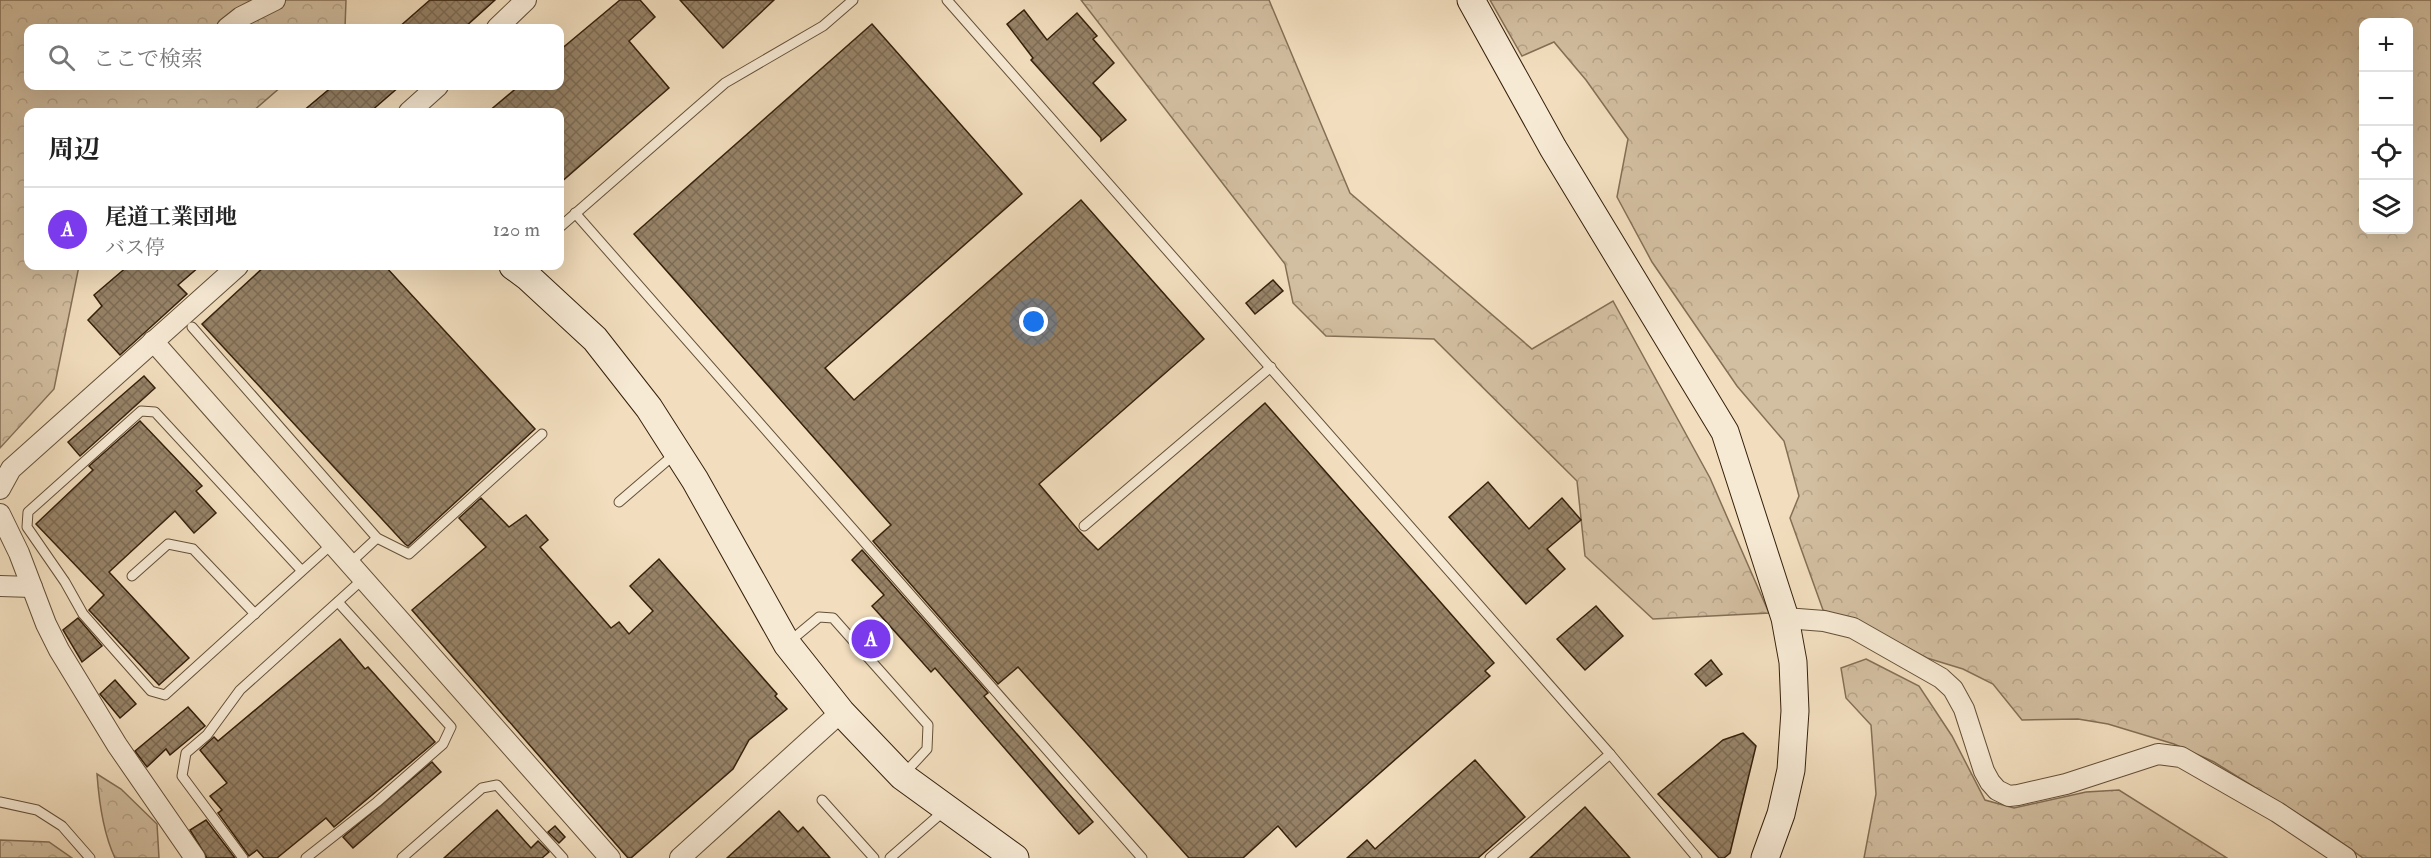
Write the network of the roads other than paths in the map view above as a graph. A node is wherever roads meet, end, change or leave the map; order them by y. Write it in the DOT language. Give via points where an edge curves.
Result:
graph roads {
  1 [pos="275,0"];
  2 [pos="526,0"];
  3 [pos="853,0"];
  4 [pos="946,0"];
  5 [pos="1471,0"];
  6 [pos="232,24"];
  7 [pos="501,24"];
  8 [pos="434,90"];
  9 [pos="413,108"];
  10 [pos="575,213"];
  11 [pos="564,223"];
  12 [pos="233,270"];
  13 [pos="519,270"];
  14 [pos="192,327"];
  15 [pos="153,341"];
  16 [pos="1271,367"];
  17 [pos="542,434"];
  18 [pos="677,452"];
  19 [pos="0,489"];
  20 [pos="619,502"];
  21 [pos="0,514"];
  22 [pos="1084,526"];
  23 [pos="377,538"];
  24 [pos="332,544"];
  25 [pos="349,564"];
  26 [pos="302,571"];
  27 [pos="132,576"];
  28 [pos="363,579"];
  29 [pos="1,586"];
  30 [pos="32,587"];
  31 [pos="338,602"];
  32 [pos="255,614"];
  33 [pos="1785,618"];
  34 [pos="787,644"];
  35 [pos="841,712"];
  36 [pos="1610,754"];
  37 [pos="902,776"];
  38 [pos="822,800"];
  39 [pos="0,802"];
  40 [pos="947,808"];
  41 [pos="607,857"];
  42 [pos="90,858"];
  43 [pos="195,858"];
  44 [pos="243,858"];
  45 [pos="306,858"];
  46 [pos="402,858"];
  47 [pos="563,858"];
  48 [pos="680,858"];
  49 [pos="874,858"];
  50 [pos="890,858"];
  51 [pos="1015,858"];
  52 [pos="1142,858"];
  53 [pos="1490,858"];
  54 [pos="1697,858"];
  55 [pos="1765,858"];
  56 [pos="2346,858"];
  1 -- 6 [label="street"];
  2 -- 7 [label="street"];
  3 -- 10 [label="lane" via="823,26 725,83"];
  4 -- 16 [label="lane"];
  5 -- 33 [label="street" via="1554,148 1725,432"];
  8 -- 9 [label="street"];
  10 -- 11 [label="lane"];
  10 -- 52 [label="lane"];
  12 -- 15 [label="street"];
  13 -- 18 [label="street" via="595,339 650,408"];
  14 -- 23 [label="lane"];
  15 -- 19 [label="street" via="11,469"];
  15 -- 24 [label="street"];
  16 -- 22 [label="lane"];
  16 -- 36 [label="lane"];
  17 -- 23 [label="lane" via="409,554"];
  18 -- 20 [label="lane"];
  18 -- 34 [label="street"];
  21 -- 30 [label="street"];
  23 -- 25 [label="lane"];
  24 -- 25 [label="street"];
  24 -- 26 [label="lane"];
  25 -- 28 [label="street"];
  26 -- 32 [label="lane"];
  26 -- 32 [label="lane" via="154,412 141,411 28,512 27,527 83,614 151,691 165,695"];
  27 -- 32 [label="lane" via="168,544 193,549"];
  28 -- 31 [label="lane"];
  28 -- 41 [label="street"];
  29 -- 30 [label="street"];
  30 -- 43 [label="street" via="60,650 117,745"];
  31 -- 44 [label="lane" via="240,690 207,735 186,753 182,776"];
  31 -- 45 [label="lane" via="451,727 444,744"];
  33 -- 55 [label="street" via="1793,662 1795,711 1791,770"];
  33 -- 56 [label="street" via="1853,628 1941,678 1953,689 1964,709 1984,771 1997,790 2009,795 2066,784 2158,754 2181,757 2277,812"];
  34 -- 35 [label="street"];
  34 -- 37 [label="lane" via="819,617 833,618 928,725 927,749"];
  35 -- 37 [label="street"];
  35 -- 48 [label="street"];
  36 -- 53 [label="lane"];
  36 -- 54 [label="lane"];
  37 -- 40 [label="street"];
  38 -- 49 [label="lane"];
  39 -- 42 [label="lane" via="36,810 62,826"];
  40 -- 50 [label="lane"];
  40 -- 51 [label="street"];
  46 -- 47 [label="lane" via="482,788 497,784"];
}
